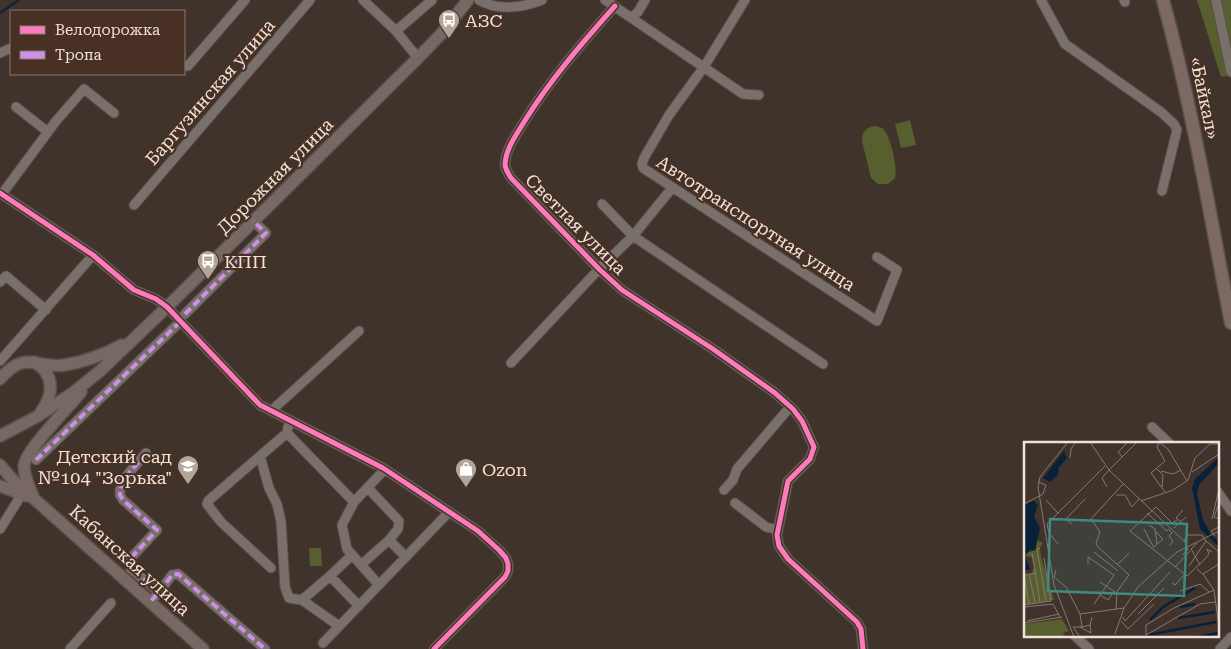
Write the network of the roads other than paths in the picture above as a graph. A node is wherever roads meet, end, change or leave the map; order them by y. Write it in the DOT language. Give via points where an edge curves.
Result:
graph roads {
  1 [pos="245,0"];
  2 [pos="310,0"];
  3 [pos="363,0"];
  4 [pos="432,0"];
  5 [pos="468,0"];
  6 [pos="479,0"];
  7 [pos="542,0"];
  8 [pos="605,0"];
  9 [pos="645,0"];
  10 [pos="746,0"];
  11 [pos="1041,0"];
  12 [pos="1163,0"];
  13 [pos="1216,0"];
  14 [pos="615,6"];
  15 [pos="632,17"];
  16 [pos="396,31"];
  17 [pos="418,58"];
  18 [pos="188,66"];
  19 [pos="704,67"];
  20 [pos="1231,72"];
  21 [pos="758,95"];
  22 [pos="16,107"];
  23 [pos="114,113"];
  24 [pos="1193,125"];
  25 [pos="1177,130"];
  26 [pos="48,132"];
  27 [pos="672,188"];
  28 [pos="1162,191"];
  29 [pos="1,193"];
  30 [pos="602,204"];
  31 [pos="134,205"];
  32 [pos="253,220"];
  33 [pos="633,236"];
  34 [pos="93,255"];
  35 [pos="877,257"];
  36 [pos="599,269"];
  37 [pos="0,282"];
  38 [pos="167,308"];
  39 [pos="46,310"];
  40 [pos="183,318"];
  41 [pos="1231,323"];
  42 [pos="359,331"];
  43 [pos="137,337"];
  44 [pos="0,362"];
  45 [pos="33,362"];
  46 [pos="511,364"];
  47 [pos="823,364"];
  48 [pos="100,371"];
  49 [pos="0,379"];
  50 [pos="81,392"];
  51 [pos="792,408"];
  52 [pos="271,411"];
  53 [pos="38,416"];
  54 [pos="289,419"];
  55 [pos="1152,427"];
  56 [pos="287,432"];
  57 [pos="0,436"];
  58 [pos="1168,442"];
  59 [pos="0,443"];
  60 [pos="146,453"];
  61 [pos="260,456"];
  62 [pos="36,460"];
  63 [pos="0,465"];
  64 [pos="385,469"];
  65 [pos="0,486"];
  66 [pos="368,488"];
  67 [pos="724,490"];
  68 [pos="1218,492"];
  69 [pos="22,494"];
  70 [pos="33,498"];
  71 [pos="354,502"];
  72 [pos="735,503"];
  73 [pos="449,512"];
  74 [pos="1231,512"];
  75 [pos="0,529"];
  76 [pos="778,530"];
  77 [pos="389,540"];
  78 [pos="352,555"];
  79 [pos="406,557"];
  80 [pos="362,564"];
  81 [pos="271,568"];
  82 [pos="330,576"];
  83 [pos="379,585"];
  84 [pos="158,592"];
  85 [pos="302,600"];
  86 [pos="150,602"];
  87 [pos="111,603"];
  88 [pos="359,606"];
  89 [pos="339,626"];
  90 [pos="1075,636"];
  91 [pos="1231,637"];
  92 [pos="323,643"];
  93 [pos="70,649"];
  94 [pos="203,649"];
  95 [pos="265,649"];
  96 [pos="434,649"];
  97 [pos="863,649"];
  98 [pos="1089,649"];
  99 [pos="1220,649"];
  1 -- 18 [label="street"];
  2 -- 31 [label="street, Баргузинская улица"];
  3 -- 16 [label="street"];
  4 -- 16 [label="street"];
  5 -- 17 [label="main road, Дорожная улица"];
  6 -- 7 [label="street" via="494,6 510,7"];
  8 -- 14 [label="street"];
  9 -- 15 [label="street"];
  10 -- 19 [label="street, Автотранспортная улица"];
  11 -- 25 [label="street" via="1065,44 1161,112"];
  12 -- 24 [label="highway, «Байкал»"];
  13 -- 20 [label="street"];
  14 -- 15 [label="street"];
  14 -- 36 [label="street, Светлая улица" via="539,97 512,142 506,164 511,178"];
  15 -- 19 [label="street"];
  16 -- 17 [label="street"];
  17 -- 32 [label="main road, Дорожная улица"];
  19 -- 21 [label="street" via="743,94"];
  19 -- 27 [label="street, Автотранспортная улица" via="669,115 642,164"];
  22 -- 26 [label="street"];
  23 -- 26 [label="street" via="84,89"];
  24 -- 25 [label="street"];
  24 -- 41 [label="highway, «Байкал»"];
  25 -- 28 [label="street"];
  26 -- 29 [label="street"];
  27 -- 33 [label="street"];
  27 -- 35 [label="street, Автотранспортная улица" via="877,321 897,270"];
  29 -- 34 [label="street"];
  30 -- 33 [label="street"];
  32 -- 38 [label="main road, Дорожная улица"];
  32 -- 40 [label="street" via="266,233"];
  33 -- 36 [label="street"];
  33 -- 47 [label="street"];
  34 -- 38 [label="street" via="134,290 156,299"];
  34 -- 39 [label="street"];
  36 -- 46 [label="street"];
  36 -- 51 [label="street, Светлая улица" via="622,290 754,377"];
  37 -- 39 [label="street" via="6,276"];
  38 -- 40 [label="street"];
  38 -- 43 [label="main road, Дорожная улица"];
  39 -- 44 [label="street"];
  40 -- 52 [label="street" via="260,405"];
  40 -- 62 [label="street"];
  42 -- 52 [label="street"];
  43 -- 45 [label="main road" via="85,361 61,366"];
  43 -- 48 [label="main road, Дорожная улица"];
  45 -- 49 [label="main road" via="18,363"];
  45 -- 53 [label="main road" via="43,368 50,384 46,404"];
  48 -- 50 [label="main road, Дорожная улица"];
  48 -- 53 [label="main road, Дорожная улица"];
  50 -- 59 [label="main road, Дорожная улица" via="49,416"];
  50 -- 70 [label="main road" via="25,459 25,472"];
  51 -- 67 [label="street" via="737,469"];
  51 -- 76 [label="street, Светлая улица" via="814,447 810,459 788,481"];
  52 -- 54 [label="street"];
  53 -- 57 [label="main road, Дорожная улица"];
  54 -- 56 [label="street"];
  54 -- 64 [label="street"];
  55 -- 58 [label="street"];
  56 -- 61 [label="street"];
  56 -- 71 [label="street"];
  60 -- 84 [label="street" via="123,480 120,490 123,500 157,530 129,560 131,569"];
  61 -- 81 [label="street" via="207,504 221,522"];
  61 -- 85 [label="street" via="282,521 285,587 289,598"];
  63 -- 70 [label="main road, Кабанская улица"];
  64 -- 66 [label="street"];
  64 -- 73 [label="street"];
  65 -- 69 [label="main road, Кабанская улица"];
  66 -- 71 [label="street"];
  66 -- 77 [label="street" via="400,525"];
  68 -- 74 [label="street"];
  69 -- 70 [label="main road, Кабанская улица"];
  69 -- 75 [label="street"];
  70 -- 86 [label="main road, Кабанская улица"];
  71 -- 78 [label="street" via="342,525"];
  72 -- 76 [label="street" via="766,527"];
  73 -- 79 [label="street"];
  73 -- 96 [label="street" via="499,550 508,564 508,571"];
  76 -- 97 [label="street" via="779,546 788,558 857,622"];
  77 -- 79 [label="street"];
  77 -- 80 [label="street"];
  78 -- 80 [label="street"];
  78 -- 82 [label="street"];
  79 -- 83 [label="street"];
  80 -- 83 [label="street"];
  82 -- 85 [label="street"];
  82 -- 88 [label="street"];
  83 -- 88 [label="street"];
  84 -- 86 [label="street"];
  84 -- 95 [label="street" via="172,575 178,574"];
  85 -- 89 [label="street"];
  86 -- 94 [label="main road, Кабанская улица"];
  87 -- 93 [label="street"];
  88 -- 89 [label="street"];
  89 -- 92 [label="street"];
  90 -- 98 [label="street"];
  91 -- 99 [label="street"];
}
